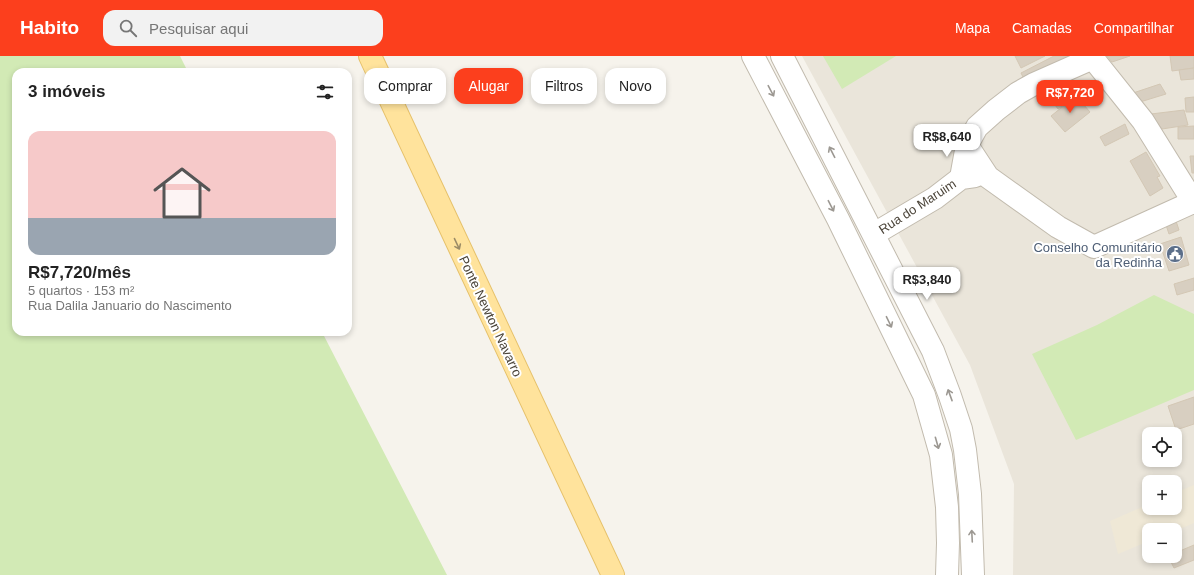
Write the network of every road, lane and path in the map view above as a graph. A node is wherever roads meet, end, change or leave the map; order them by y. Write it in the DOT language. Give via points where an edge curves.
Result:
graph roads {
  1 [pos="370,56"];
  2 [pos="385,56"];
  3 [pos="753,56"];
  4 [pos="782,56"];
  5 [pos="1092,57"];
  6 [pos="967,145"];
  7 [pos="988,177"];
  8 [pos="961,178"];
  9 [pos="1194,202"];
  10 [pos="874,234"];
  11 [pos="613,575"];
  12 [pos="628,575"];
  13 [pos="947,575"];
  14 [pos="973,575"];
  1 -- 11 [label="main road, Ponte Newton Navarro, one-way"];
  2 -- 12 [label="main road, Ponte Newton Navarro"];
  3 -- 13 [label="street, one-way" via="838,219 924,395 941,455 947,507"];
  10 -- 4 [label="street, one-way"];
  5 -- 6 [label="street, Rua do Maruim" via="1018,93 977,127"];
  5 -- 9 [label="street" via="1143,121"];
  6 -- 7 [label="street"];
  6 -- 8 [label="street, Rua do Maruim"];
  7 -- 8 [label="street, Rua do Maruim"];
  7 -- 9 [label="street" via="1058,227 1094,246"];
  8 -- 10 [label="street, Rua do Maruim" via="935,198"];
  14 -- 10 [label="street, one-way" via="970,494 966,450 961,429 933,352"];
}
